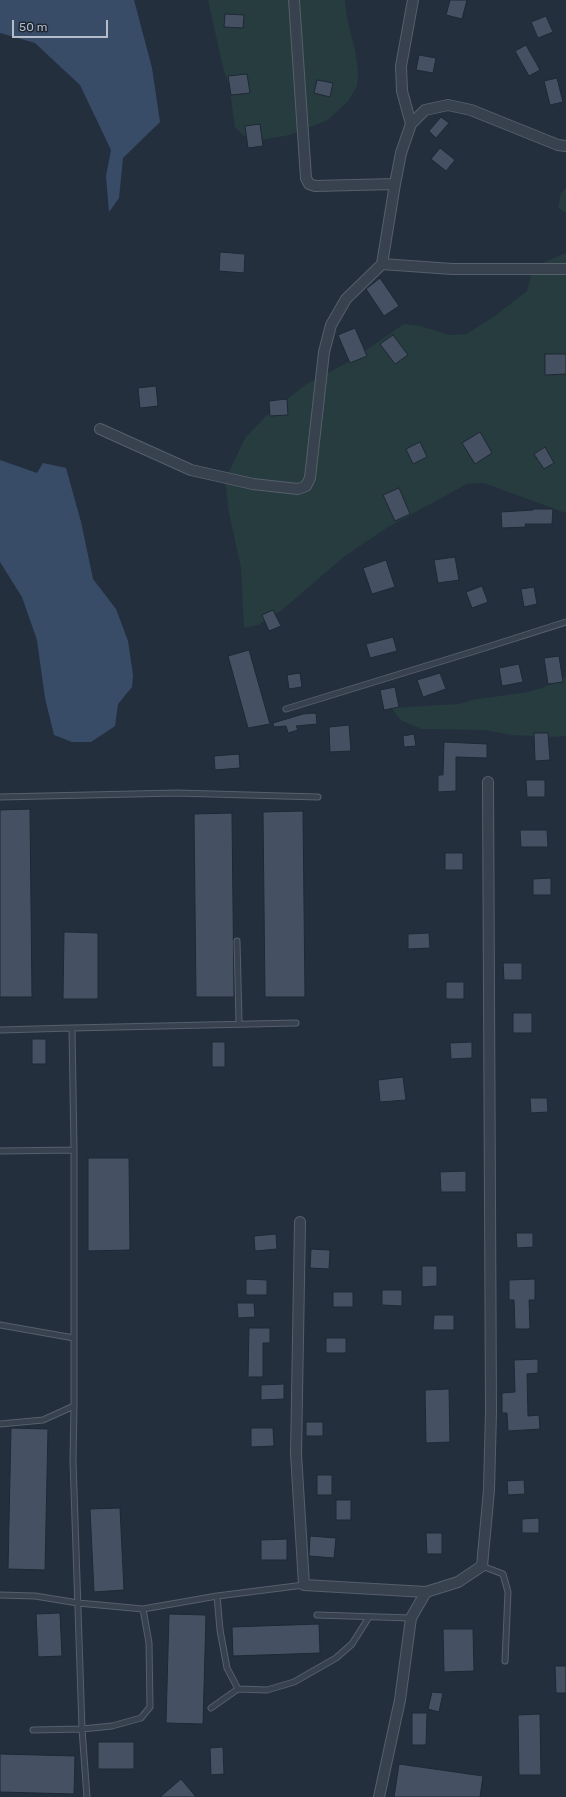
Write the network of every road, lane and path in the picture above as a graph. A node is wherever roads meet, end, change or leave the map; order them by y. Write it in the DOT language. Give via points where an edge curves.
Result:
graph roads {
  1 [pos="294,0"];
  2 [pos="413,0"];
  3 [pos="411,124"];
  4 [pos="566,146"];
  5 [pos="395,184"];
  6 [pos="382,264"];
  7 [pos="566,269"];
  8 [pos="100,429"];
  9 [pos="566,622"];
  10 [pos="286,709"];
  11 [pos="488,782"];
  12 [pos="0,797"];
  13 [pos="318,797"];
  14 [pos="237,941"];
  15 [pos="239,1023"];
  16 [pos="296,1023"];
  17 [pos="72,1028"];
  18 [pos="0,1030"];
  19 [pos="74,1150"];
  20 [pos="0,1151"];
  21 [pos="300,1222"];
  22 [pos="0,1325"];
  23 [pos="74,1338"];
  24 [pos="74,1406"];
  25 [pos="0,1424"];
  26 [pos="482,1566"];
  27 [pos="304,1585"];
  28 [pos="426,1592"];
  29 [pos="0,1595"];
  30 [pos="217,1596"];
  31 [pos="78,1603"];
  32 [pos="143,1609"];
  33 [pos="317,1616"];
  34 [pos="369,1617"];
  35 [pos="411,1618"];
  36 [pos="505,1661"];
  37 [pos="238,1689"];
  38 [pos="211,1708"];
  39 [pos="82,1729"];
  40 [pos="33,1730"];
  41 [pos="87,1797"];
  42 [pos="379,1797"];
  1 -- 5 [label="street" via="306,178 309,184"];
  2 -- 3 [label="street" via="401,66 402,92"];
  3 -- 4 [label="street" via="425,110 448,105 470,110"];
  3 -- 5 [label="street" via="401,153"];
  5 -- 6 [label="street"];
  6 -- 7 [label="street" via="452,269"];
  6 -- 8 [label="street" via="346,300 331,325 324,352 310,478 306,486 298,489 253,484 190,470"];
  9 -- 10 [label="lane"];
  11 -- 26 [label="street" via="491,1412 489,1490"];
  12 -- 13 [label="lane" via="177,793"];
  14 -- 15 [label="lane"];
  15 -- 16 [label="lane"];
  15 -- 17 [label="lane"];
  17 -- 18 [label="lane"];
  17 -- 19 [label="lane"];
  19 -- 20 [label="lane"];
  19 -- 23 [label="lane"];
  21 -- 27 [label="street" via="296,1454"];
  22 -- 23 [label="lane"];
  23 -- 24 [label="lane"];
  24 -- 25 [label="lane" via="43,1420"];
  24 -- 31 [label="lane" via="73,1460"];
  26 -- 28 [label="street" via="458,1582"];
  26 -- 36 [label="lane" via="503,1574 508,1592"];
  27 -- 28 [label="street"];
  27 -- 30 [label="lane"];
  28 -- 35 [label="street"];
  29 -- 31 [label="lane" via="35,1596"];
  30 -- 32 [label="lane"];
  30 -- 37 [label="lane" via="227,1668"];
  31 -- 32 [label="lane"];
  31 -- 39 [label="lane"];
  32 -- 39 [label="lane" via="149,1643 150,1707 141,1718 112,1726"];
  33 -- 34 [label="lane"];
  34 -- 35 [label="lane"];
  34 -- 37 [label="lane" via="352,1644 336,1658 294,1682 267,1690"];
  35 -- 42 [label="street" via="400,1700"];
  37 -- 38 [label="lane"];
  39 -- 40 [label="lane"];
  39 -- 41 [label="lane"];
}
